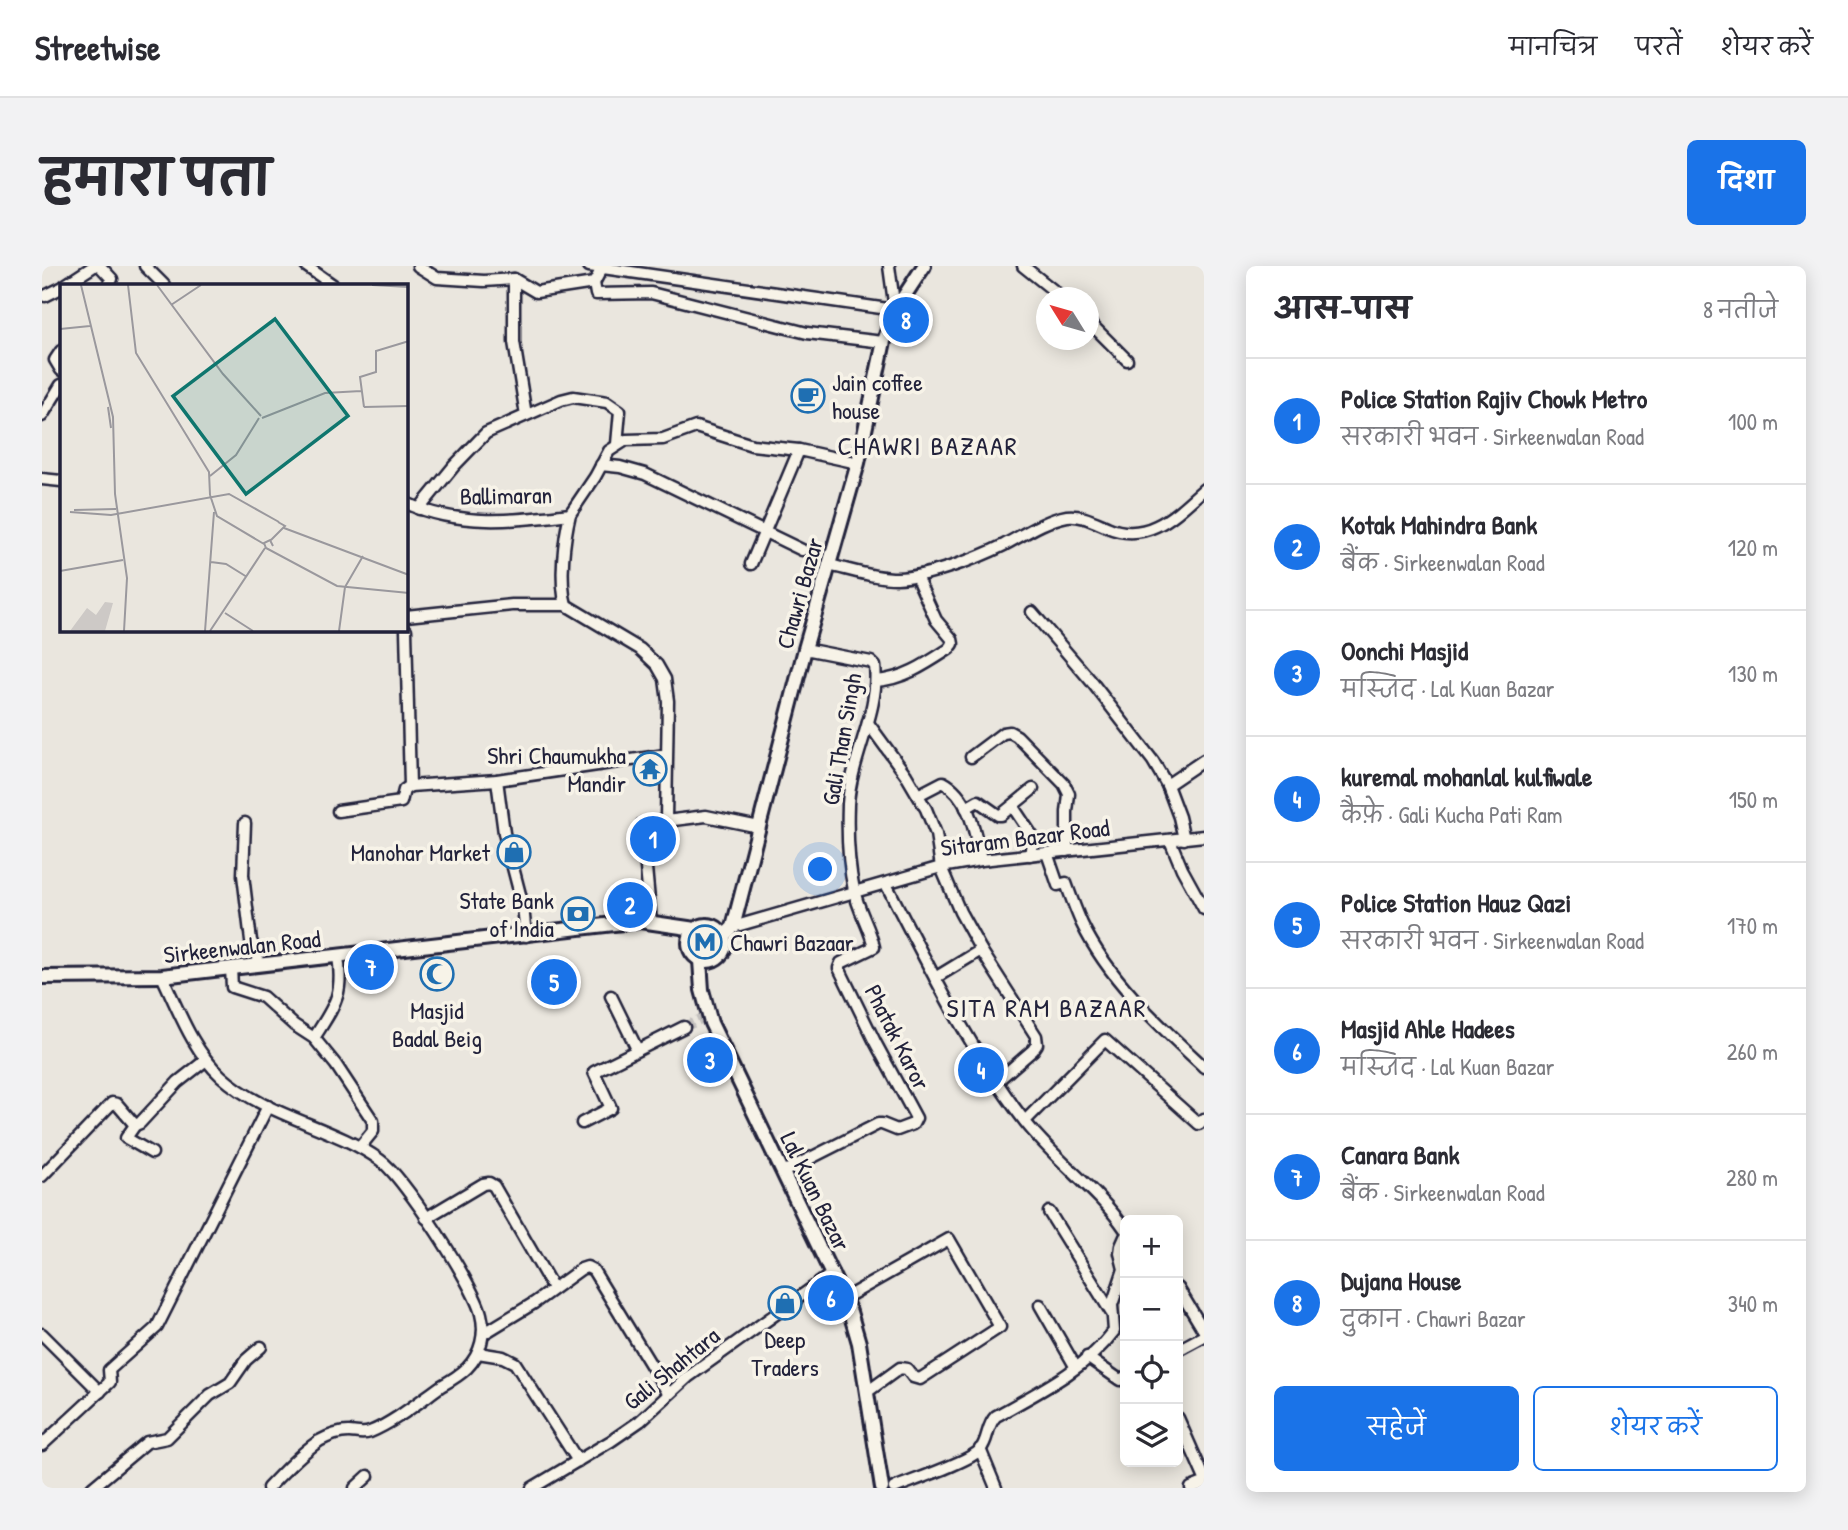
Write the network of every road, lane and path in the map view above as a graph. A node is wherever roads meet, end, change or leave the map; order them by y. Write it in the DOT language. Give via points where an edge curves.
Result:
graph roads {
  1 [pos="94,266"];
  2 [pos="100,266"];
  3 [pos="145,266"];
  4 [pos="306,266"];
  5 [pos="418,266"];
  6 [pos="589,266"];
  7 [pos="889,266"];
  8 [pos="924,266"];
  9 [pos="1023,266"];
  10 [pos="602,268"];
  11 [pos="514,279"];
  12 [pos="594,283"];
  13 [pos="67,284"];
  14 [pos="110,284"];
  15 [pos="163,284"];
  16 [pos="332,284"];
  17 [pos="1049,287"];
  18 [pos="60,289"];
  19 [pos="46,296"];
  20 [pos="895,310"];
  21 [pos="1099,332"];
  22 [pos="884,342"];
  23 [pos="60,352"];
  24 [pos="1126,360"];
  25 [pos="60,368"];
  26 [pos="60,387"];
  27 [pos="42,415"];
  28 [pos="526,415"];
  29 [pos="617,444"];
  30 [pos="799,450"];
  31 [pos="858,463"];
  32 [pos="601,465"];
  33 [pos="42,479"];
  34 [pos="60,481"];
  35 [pos="1204,489"];
  36 [pos="408,504"];
  37 [pos="419,509"];
  38 [pos="570,514"];
  39 [pos="765,532"];
  40 [pos="802,550"];
  41 [pos="751,564"];
  42 [pos="829,565"];
  43 [pos="916,576"];
  44 [pos="566,605"];
  45 [pos="1032,612"];
  46 [pos="408,616"];
  47 [pos="406,632"];
  48 [pos="805,649"];
  49 [pos="876,681"];
  50 [pos="868,723"];
  51 [pos="665,755"];
  52 [pos="971,757"];
  53 [pos="1204,760"];
  54 [pos="497,779"];
  55 [pos="1167,785"];
  56 [pos="410,786"];
  57 [pos="1033,789"];
  58 [pos="918,795"];
  59 [pos="1013,807"];
  60 [pos="966,808"];
  61 [pos="338,811"];
  62 [pos="666,820"];
  63 [pos="245,823"];
  64 [pos="759,827"];
  65 [pos="1204,836"];
  66 [pos="1184,839"];
  67 [pos="1170,840"];
  68 [pos="1067,850"];
  69 [pos="1047,853"];
  70 [pos="1030,855"];
  71 [pos="981,860"];
  72 [pos="941,867"];
  73 [pos="886,884"];
  74 [pos="854,891"];
  75 [pos="1204,909"];
  76 [pos="651,922"];
  77 [pos="695,929"];
  78 [pos="729,932"];
  79 [pos="526,936"];
  80 [pos="981,950"];
  81 [pos="338,956"];
  82 [pos="701,960"];
  83 [pos="258,965"];
  84 [pos="231,968"];
  85 [pos="162,976"];
  86 [pos="42,977"];
  87 [pos="934,978"];
  88 [pos="611,996"];
  89 [pos="684,1027"];
  90 [pos="314,1038"];
  91 [pos="638,1049"];
  92 [pos="206,1060"];
  93 [pos="1203,1065"];
  94 [pos="996,1082"];
  95 [pos="268,1106"];
  96 [pos="1025,1122"];
  97 [pos="1201,1122"];
  98 [pos="582,1123"];
  99 [pos="135,1125"];
  100 [pos="360,1147"];
  101 [pos="152,1153"];
  102 [pos="783,1172"];
  103 [pos="42,1176"];
  104 [pos="1049,1212"];
  105 [pos="426,1219"];
  106 [pos="1120,1224"];
  107 [pos="833,1273"];
  108 [pos="1121,1278"];
  109 [pos="553,1288"];
  110 [pos="1183,1297"];
  111 [pos="845,1298"];
  112 [pos="1040,1305"];
  113 [pos="1111,1313"];
  114 [pos="42,1334"];
  115 [pos="483,1334"];
  116 [pos="1204,1334"];
  117 [pos="1183,1347"];
  118 [pos="261,1348"];
  119 [pos="478,1353"];
  120 [pos="1087,1357"];
  121 [pos="1075,1367"];
  122 [pos="1120,1380"];
  123 [pos="100,1392"];
  124 [pos="867,1392"];
  125 [pos="668,1393"];
  126 [pos="1183,1429"];
  127 [pos="42,1445"];
  128 [pos="980,1449"];
  129 [pos="578,1461"];
  130 [pos="368,1476"];
  131 [pos="1204,1477"];
  132 [pos="1204,1483"];
  133 [pos="92,1488"];
  134 [pos="268,1488"];
  135 [pos="355,1488"];
  136 [pos="532,1488"];
  137 [pos="882,1488"];
  138 [pos="894,1488"];
  139 [pos="996,1488"];
  140 [pos="1191,1488"];
  1 -- 13 [label="street"];
  2 -- 14 [label="street" via="112,279"];
  3 -- 15 [label="street"];
  4 -- 16 [label="street"];
  5 -- 11 [label="street" via="437,278"];
  6 -- 10 [label="street"];
  7 -- 20 [label="street"];
  8 -- 20 [label="street, Chawri Bazar"];
  9 -- 17 [label="street"];
  10 -- 12 [label="street"];
  10 -- 20 [label="street"];
  11 -- 12 [label="street" via="536,292"];
  11 -- 28 [label="street" via="514,342"];
  12 -- 22 [label="street" via="596,294 650,293 796,330"];
  18 -- 19 [label="street"];
  20 -- 22 [label="street, Chawri Bazar"];
  21 -- 24 [label="street"];
  22 -- 31 [label="street, Chawri Bazar"];
  23 -- 25 [label="street" via="55,360"];
  26 -- 27 [label="street"];
  28 -- 29 [label="street" via="573,397 607,402 620,411"];
  28 -- 37 [label="street" via="479,439"];
  29 -- 30 [label="street" via="705,428 752,445"];
  29 -- 32 [label="street, Ballimaran"];
  30 -- 31 [label="street"];
  30 -- 39 [label="street"];
  31 -- 42 [label="street, Chawri Bazar"];
  32 -- 38 [label="street, Ballimaran"];
  32 -- 39 [label="street" via="645,474"];
  33 -- 34 [label="street"];
  35 -- 43 [label="street" via="1152,530 1112,530 1070,515 999,547"];
  36 -- 37 [label="street, Ballimaran"];
  37 -- 38 [label="street, Ballimaran" via="479,520"];
  38 -- 44 [label="street" via="563,589"];
  39 -- 40 [label="street"];
  39 -- 41 [label="street"];
  42 -- 43 [label="street" via="873,576"];
  42 -- 48 [label="street, Chawri Bazar"];
  43 -- 49 [label="street" via="953,644 906,675"];
  44 -- 46 [label="street" via="512,605"];
  44 -- 51 [label="street" via="640,649 657,665 665,679 668,701"];
  45 -- 55 [label="street" via="1139,741"];
  47 -- 56 [label="street"];
  48 -- 49 [label="street, Gali Than Singh" via="871,662"];
  48 -- 64 [label="street, Chawri Bazar"];
  49 -- 50 [label="street, Gali Than Singh"];
  50 -- 58 [label="street"];
  50 -- 74 [label="street, Gali Than Singh" via="848,803"];
  51 -- 54 [label="street"];
  51 -- 62 [label="street"];
  52 -- 68 [label="street" via="1003,733 1017,736 1069,794"];
  53 -- 55 [label="street"];
  54 -- 56 [label="street"];
  54 -- 79 [label="street"];
  55 -- 66 [label="street"];
  56 -- 61 [label="street" via="401,802"];
  57 -- 59 [label="street"];
  58 -- 60 [label="street" via="943,782"];
  58 -- 72 [label="street" via="936,834"];
  59 -- 60 [label="street" via="998,815 978,801"];
  59 -- 70 [label="street" via="1033,837"];
  60 -- 71 [label="street"];
  62 -- 64 [label="street" via="706,816"];
  62 -- 76 [label="street" via="645,822 642,828"];
  63 -- 83 [label="street" via="243,875"];
  64 -- 78 [label="street, Chawri Bazar"];
  65 -- 66 [label="street, Sitaram Bazar Road"];
  66 -- 67 [label="street, Sitaram Bazar Road"];
  67 -- 68 [label="street, Sitaram Bazar Road"];
  67 -- 75 [label="street"];
  68 -- 69 [label="street, Sitaram Bazar Road"];
  69 -- 70 [label="street, Sitaram Bazar Road"];
  69 -- 93 [label="street" via="1058,885 1066,883 1082,924 1109,968"];
  70 -- 71 [label="street, Sitaram Bazar Road"];
  71 -- 72 [label="street, Sitaram Bazar Road"];
  72 -- 73 [label="street, Sitaram Bazar Road"];
  72 -- 80 [label="street"];
  73 -- 74 [label="street, Sitaram Bazar Road"];
  73 -- 87 [label="street"];
  74 -- 78 [label="street, Sitaram Bazar Road"];
  74 -- 102 [label="street, Phatak Karor" via="874,947 839,968 916,1121 897,1130 878,1124"];
  76 -- 77 [label="street, Sirkeenwalan Road"];
  76 -- 79 [label="street, Sirkeenwalan Road"];
  77 -- 78 [label="street" via="713,925"];
  77 -- 82 [label="street" via="689,946"];
  78 -- 82 [label="street" via="718,957"];
  79 -- 81 [label="street, Sirkeenwalan Road"];
  80 -- 87 [label="street"];
  80 -- 94 [label="street" via="1037,1044"];
  81 -- 83 [label="street, Sirkeenwalan Road"];
  81 -- 90 [label="street" via="337,1002"];
  82 -- 102 [label="street, Lal Kuan Bazar" via="705,1017"];
  83 -- 84 [label="street, Sirkeenwalan Road"];
  84 -- 85 [label="street, Sirkeenwalan Road"];
  84 -- 90 [label="street" via="232,987 263,997"];
  85 -- 86 [label="street, Sirkeenwalan Road"];
  85 -- 92 [label="street"];
  87 -- 94 [label="street"];
  88 -- 91 [label="street"];
  89 -- 91 [label="street"];
  90 -- 100 [label="street" via="373,1121 373,1131"];
  91 -- 98 [label="street" via="594,1072 611,1108"];
  92 -- 95 [label="street" via="242,1092"];
  92 -- 99 [label="street"];
  94 -- 96 [label="street"];
  95 -- 100 [label="street"];
  95 -- 123 [label="street" via="157,1327 109,1370 110,1382"];
  96 -- 97 [label="street" via="1105,1040"];
  96 -- 106 [label="street"];
  99 -- 101 [label="street" via="126,1138"];
  99 -- 103 [label="street" via="112,1103"];
  100 -- 105 [label="street" via="401,1181"];
  102 -- 107 [label="street, Lal Kuan Bazar"];
  104 -- 113 [label="street"];
  105 -- 109 [label="street" via="489,1182"];
  105 -- 115 [label="street" via="458,1266 481,1313"];
  107 -- 111 [label="street, Lal Kuan Bazar"];
  107 -- 125 [label="street, Gali Shahtara"];
  108 -- 113 [label="street"];
  109 -- 115 [label="street"];
  109 -- 125 [label="street" via="581,1269 593,1270"];
  110 -- 116 [label="street"];
  111 -- 124 [label="street, Lal Kuan Bazar"];
  111 -- 124 [label="street" via="949,1239 1000,1327 920,1379 900,1368"];
  112 -- 121 [label="street"];
  113 -- 120 [label="street" via="1114,1331"];
  114 -- 123 [label="street"];
  115 -- 119 [label="street"];
  116 -- 117 [label="street"];
  118 -- 133 [label="street" via="230,1383 209,1395 167,1438 147,1442"];
  119 -- 129 [label="street" via="515,1363"];
  119 -- 134 [label="street" via="467,1368 371,1432 336,1434 320,1441"];
  120 -- 121 [label="street"];
  120 -- 122 [label="street"];
  121 -- 128 [label="street" via="996,1416"];
  123 -- 127 [label="street"];
  124 -- 137 [label="street, Lal Kuan Bazar"];
  125 -- 129 [label="street, Gali Shahtara" via="640,1421"];
  126 -- 131 [label="street"];
  128 -- 138 [label="street"];
  128 -- 139 [label="street"];
  129 -- 136 [label="street, Gali Shahtara"];
  130 -- 135 [label="street"];
  132 -- 140 [label="street"];
}
